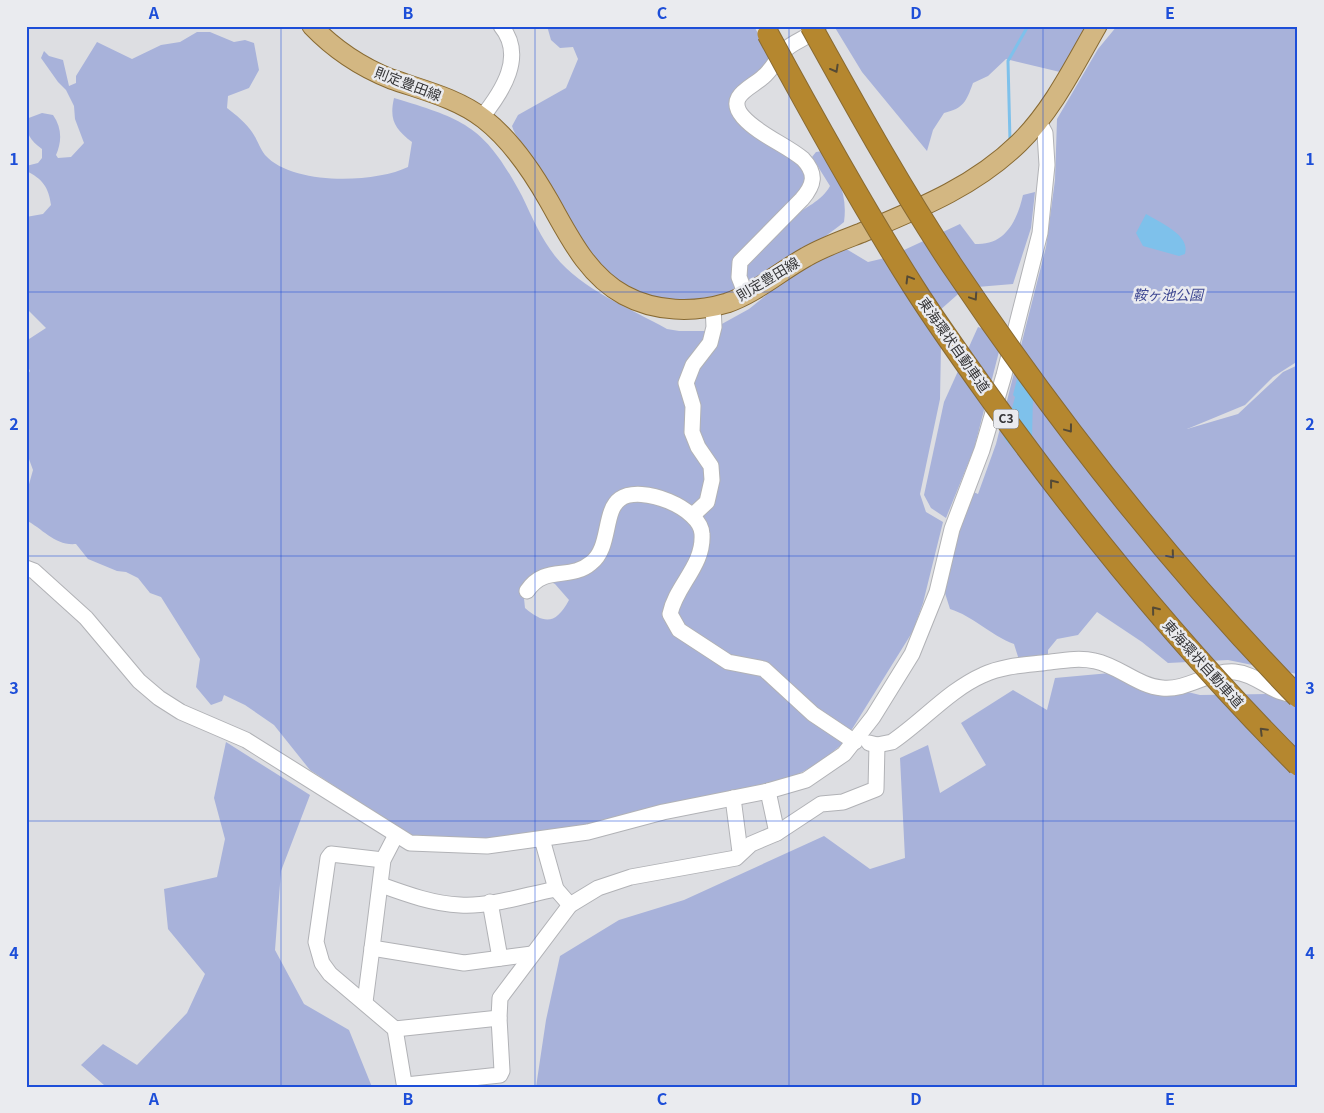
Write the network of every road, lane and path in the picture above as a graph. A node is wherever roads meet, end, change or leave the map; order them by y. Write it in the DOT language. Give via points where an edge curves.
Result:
graph roads {
  1 [pos="312,26"];
  2 [pos="501,26"];
  3 [pos="811,26"];
  4 [pos="819,26"];
  5 [pos="1098,26"];
  6 [pos="768,34"];
  7 [pos="482,117"];
  8 [pos="1039,122"];
  9 [pos="746,295"];
  10 [pos="712,306"];
  11 [pos="693,515"];
  12 [pos="26,568"];
  13 [pos="527,591"];
  14 [pos="1298,696"];
  15 [pos="857,739"];
  16 [pos="877,745"];
  17 [pos="1298,765"];
  18 [pos="768,792"];
  19 [pos="733,798"];
  20 [pos="777,833"];
  21 [pos="396,835"];
  22 [pos="542,839"];
  23 [pos="740,852"];
  24 [pos="382,860"];
  25 [pos="381,885"];
  26 [pos="556,889"];
  27 [pos="490,902"];
  28 [pos="570,905"];
  29 [pos="372,948"];
  30 [pos="532,954"];
  31 [pos="500,958"];
  32 [pos="365,1002"];
  33 [pos="499,1018"];
  34 [pos="395,1029"];
  1 -- 7 [label="main road, 則定豊田線" via="326,40 371,70 450,99"];
  2 -- 7 [label="street" via="511,43 511,69"];
  3 -- 14 [label="highway, one-way, bridge" via="902,184 1006,344 1122,497 1202,593"];
  4 -- 9 [label="street" via="807,38 786,49 762,78 745,89 738,102 739,110 748,122 789,148 810,166 814,180 802,199 740,262 739,277"];
  5 -- 8 [label="main road, 則定豊田線"];
  17 -- 6 [label="highway, 東海環状自動車道 / C3, one-way, bridge" via="1252,720 1164,621 1033,458 914,287 823,136"];
  7 -- 10 [label="main road, 則定豊田線" via="506,138 578,251 606,284 623,295 657,307 676,310"];
  8 -- 9 [label="main road, 則定豊田線" via="992,166 957,190 807,256"];
  8 -- 15 [label="street" via="1046,133 1047,165 1040,233 1004,375 952,529 937,592 923,628 890,693"];
  9 -- 10 [label="main road, 則定豊田線"];
  10 -- 11 [label="street" via="714,327 710,343 693,365 686,383 693,406 692,432 711,466 712,480 707,502"];
  11 -- 13 [label="street" via="658,497 626,496 616,503 603,545 590,564 581,569 541,577"];
  11 -- 15 [label="street" via="700,524 702,543 697,562 672,604 670,614 679,630 728,662 764,669 813,714"];
  12 -- 21 [label="street" via="86,618 139,681 159,698 181,712 253,744"];
  14 -- 16 [label="street" via="1283,693 1255,676 1243,673 1218,673 1164,689 1094,660 1032,664 998,669 975,679 898,738 885,745"];
  15 -- 16 [label="street"];
  15 -- 18 [label="street" via="844,754 806,780"];
  16 -- 20 [label="street" via="876,789 843,802 821,804"];
  18 -- 19 [label="street"];
  18 -- 20 [label="street"];
  19 -- 22 [label="street" via="588,832"];
  19 -- 23 [label="street"];
  20 -- 23 [label="street"];
  21 -- 22 [label="street" via="413,844 487,846"];
  21 -- 24 [label="street"];
  22 -- 26 [label="street"];
  23 -- 28 [label="street" via="736,858 612,882"];
  24 -- 25 [label="street"];
  24 -- 32 [label="street" via="331,854 316,942 322,964 330,974"];
  25 -- 27 [label="street" via="440,903 460,906"];
  25 -- 29 [label="street"];
  26 -- 27 [label="street"];
  26 -- 28 [label="street"];
  27 -- 31 [label="street"];
  28 -- 30 [label="street"];
  29 -- 31 [label="street" via="464,963"];
  29 -- 32 [label="street"];
  30 -- 31 [label="street"];
  30 -- 33 [label="street" via="502,994"];
  32 -- 34 [label="street"];
  33 -- 34 [label="street"];
  33 -- 34 [label="street" via="500,1075 410,1086 404,1082"];
}
